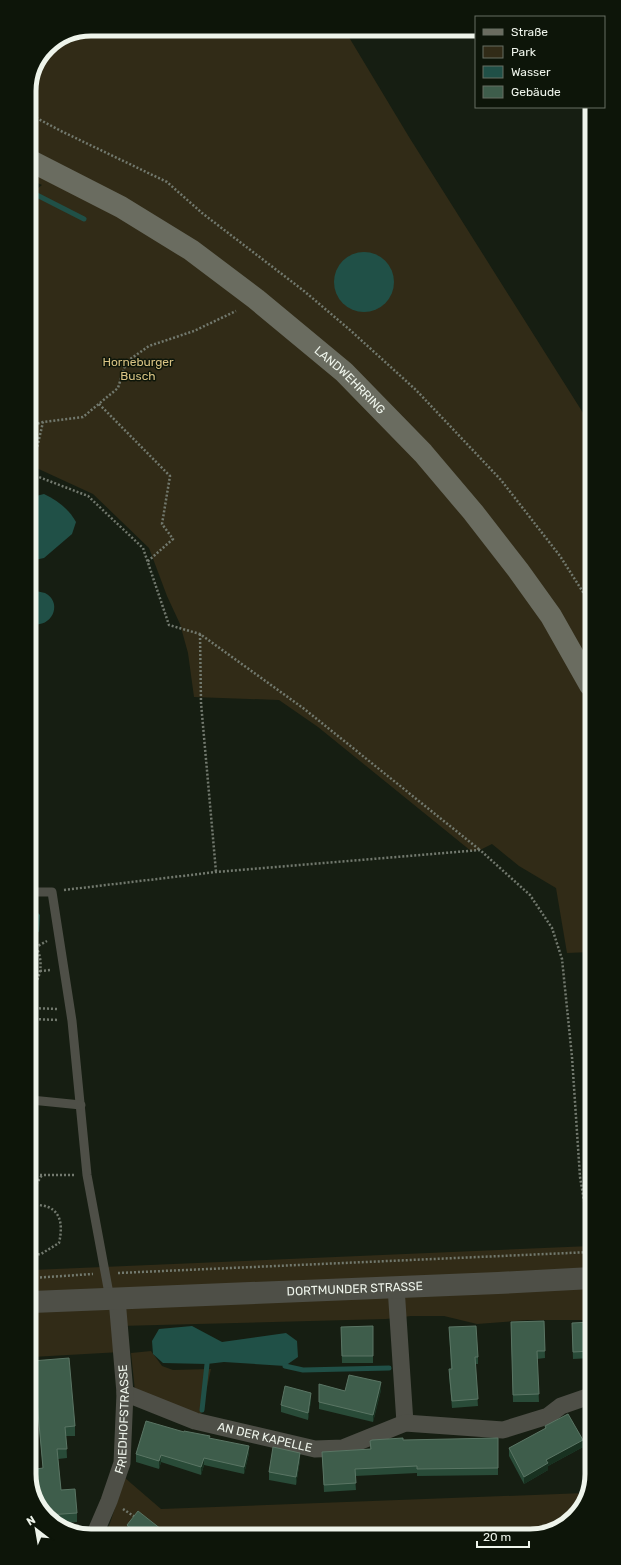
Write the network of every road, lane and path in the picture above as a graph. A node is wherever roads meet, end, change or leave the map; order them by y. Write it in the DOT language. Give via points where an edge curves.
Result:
graph roads {
  1 [pos="36,118"];
  2 [pos="36,164"];
  3 [pos="236,311"];
  4 [pos="100,404"];
  5 [pos="43,422"];
  6 [pos="36,424"];
  7 [pos="36,451"];
  8 [pos="36,478"];
  9 [pos="147,562"];
  10 [pos="585,595"];
  11 [pos="200,634"];
  12 [pos="585,676"];
  13 [pos="480,850"];
  14 [pos="216,872"];
  15 [pos="36,892"];
  16 [pos="52,892"];
  17 [pos="36,947"];
  18 [pos="36,984"];
  19 [pos="36,1008"];
  20 [pos="36,1019"];
  21 [pos="56,1020"];
  22 [pos="72,1021"];
  23 [pos="36,1100"];
  24 [pos="81,1105"];
  25 [pos="36,1175"];
  26 [pos="42,1175"];
  27 [pos="87,1175"];
  28 [pos="36,1185"];
  29 [pos="585,1204"];
  30 [pos="36,1205"];
  31 [pos="585,1252"];
  32 [pos="36,1255"];
  33 [pos="105,1274"];
  34 [pos="36,1278"];
  35 [pos="585,1278"];
  36 [pos="396,1287"];
  37 [pos="114,1299"];
  38 [pos="36,1302"];
  39 [pos="125,1393"];
  40 [pos="585,1399"];
  41 [pos="405,1423"];
  42 [pos="109,1501"];
  43 [pos="140,1520"];
  44 [pos="97,1529"];
  1 -- 10 [label="path" via="167,182 202,213 304,291 350,330 416,390 501,480 560,556"];
  2 -- 12 [label="main road, LANDWEHRRING" via="121,207 191,250 256,299 344,372 423,453 473,512 551,616"];
  3 -- 4 [label="path" via="194,331 149,346 126,362 118,388"];
  4 -- 5 [label="path" via="83,417"];
  4 -- 9 [label="path" via="170,476 162,524 173,539"];
  5 -- 6 [label="path"];
  5 -- 7 [label="path"];
  8 -- 9 [label="path" via="88,496 142,548"];
  9 -- 11 [label="path" via="169,625"];
  11 -- 13 [label="path" via="303,708"];
  11 -- 14 [label="path" via="201,703"];
  13 -- 14 [label="path"];
  13 -- 29 [label="path" via="530,895 552,928 562,959 580,1177"];
  14 -- 16 [label="path"];
  15 -- 16 [label="lane"];
  16 -- 22 [label="lane"];
  17 -- 18 [label="path" via="41,963"];
  19 -- 21 [label="path" via="57,1009"];
  20 -- 21 [label="path"];
  21 -- 22 [label="path"];
  22 -- 24 [label="lane"];
  23 -- 24 [label="lane"];
  24 -- 27 [label="lane"];
  25 -- 26 [label="path"];
  26 -- 27 [label="path"];
  26 -- 28 [label="path"];
  27 -- 33 [label="lane"];
  30 -- 32 [label="path" via="49,1207 59,1217 62,1229 59,1244"];
  31 -- 33 [label="path"];
  33 -- 34 [label="path"];
  33 -- 37 [label="lane"];
  35 -- 36 [label="street, DORTMUNDER STRASSE"];
  36 -- 37 [label="street, DORTMUNDER STRASSE"];
  36 -- 41 [label="street"];
  37 -- 38 [label="street, DORTMUNDER STRASSE"];
  37 -- 39 [label="street, FRIEDHOFSTRASSE"];
  39 -- 41 [label="street, AN DER KAPELLE" via="195,1421 315,1449 343,1448"];
  39 -- 42 [label="street, FRIEDHOFSTRASSE" via="122,1463"];
  40 -- 41 [label="street, AN DER KAPELLE" via="561,1406 548,1416 503,1430"];
  42 -- 43 [label="path"];
  42 -- 44 [label="street, FRIEDHOFSTRASSE"];
}
